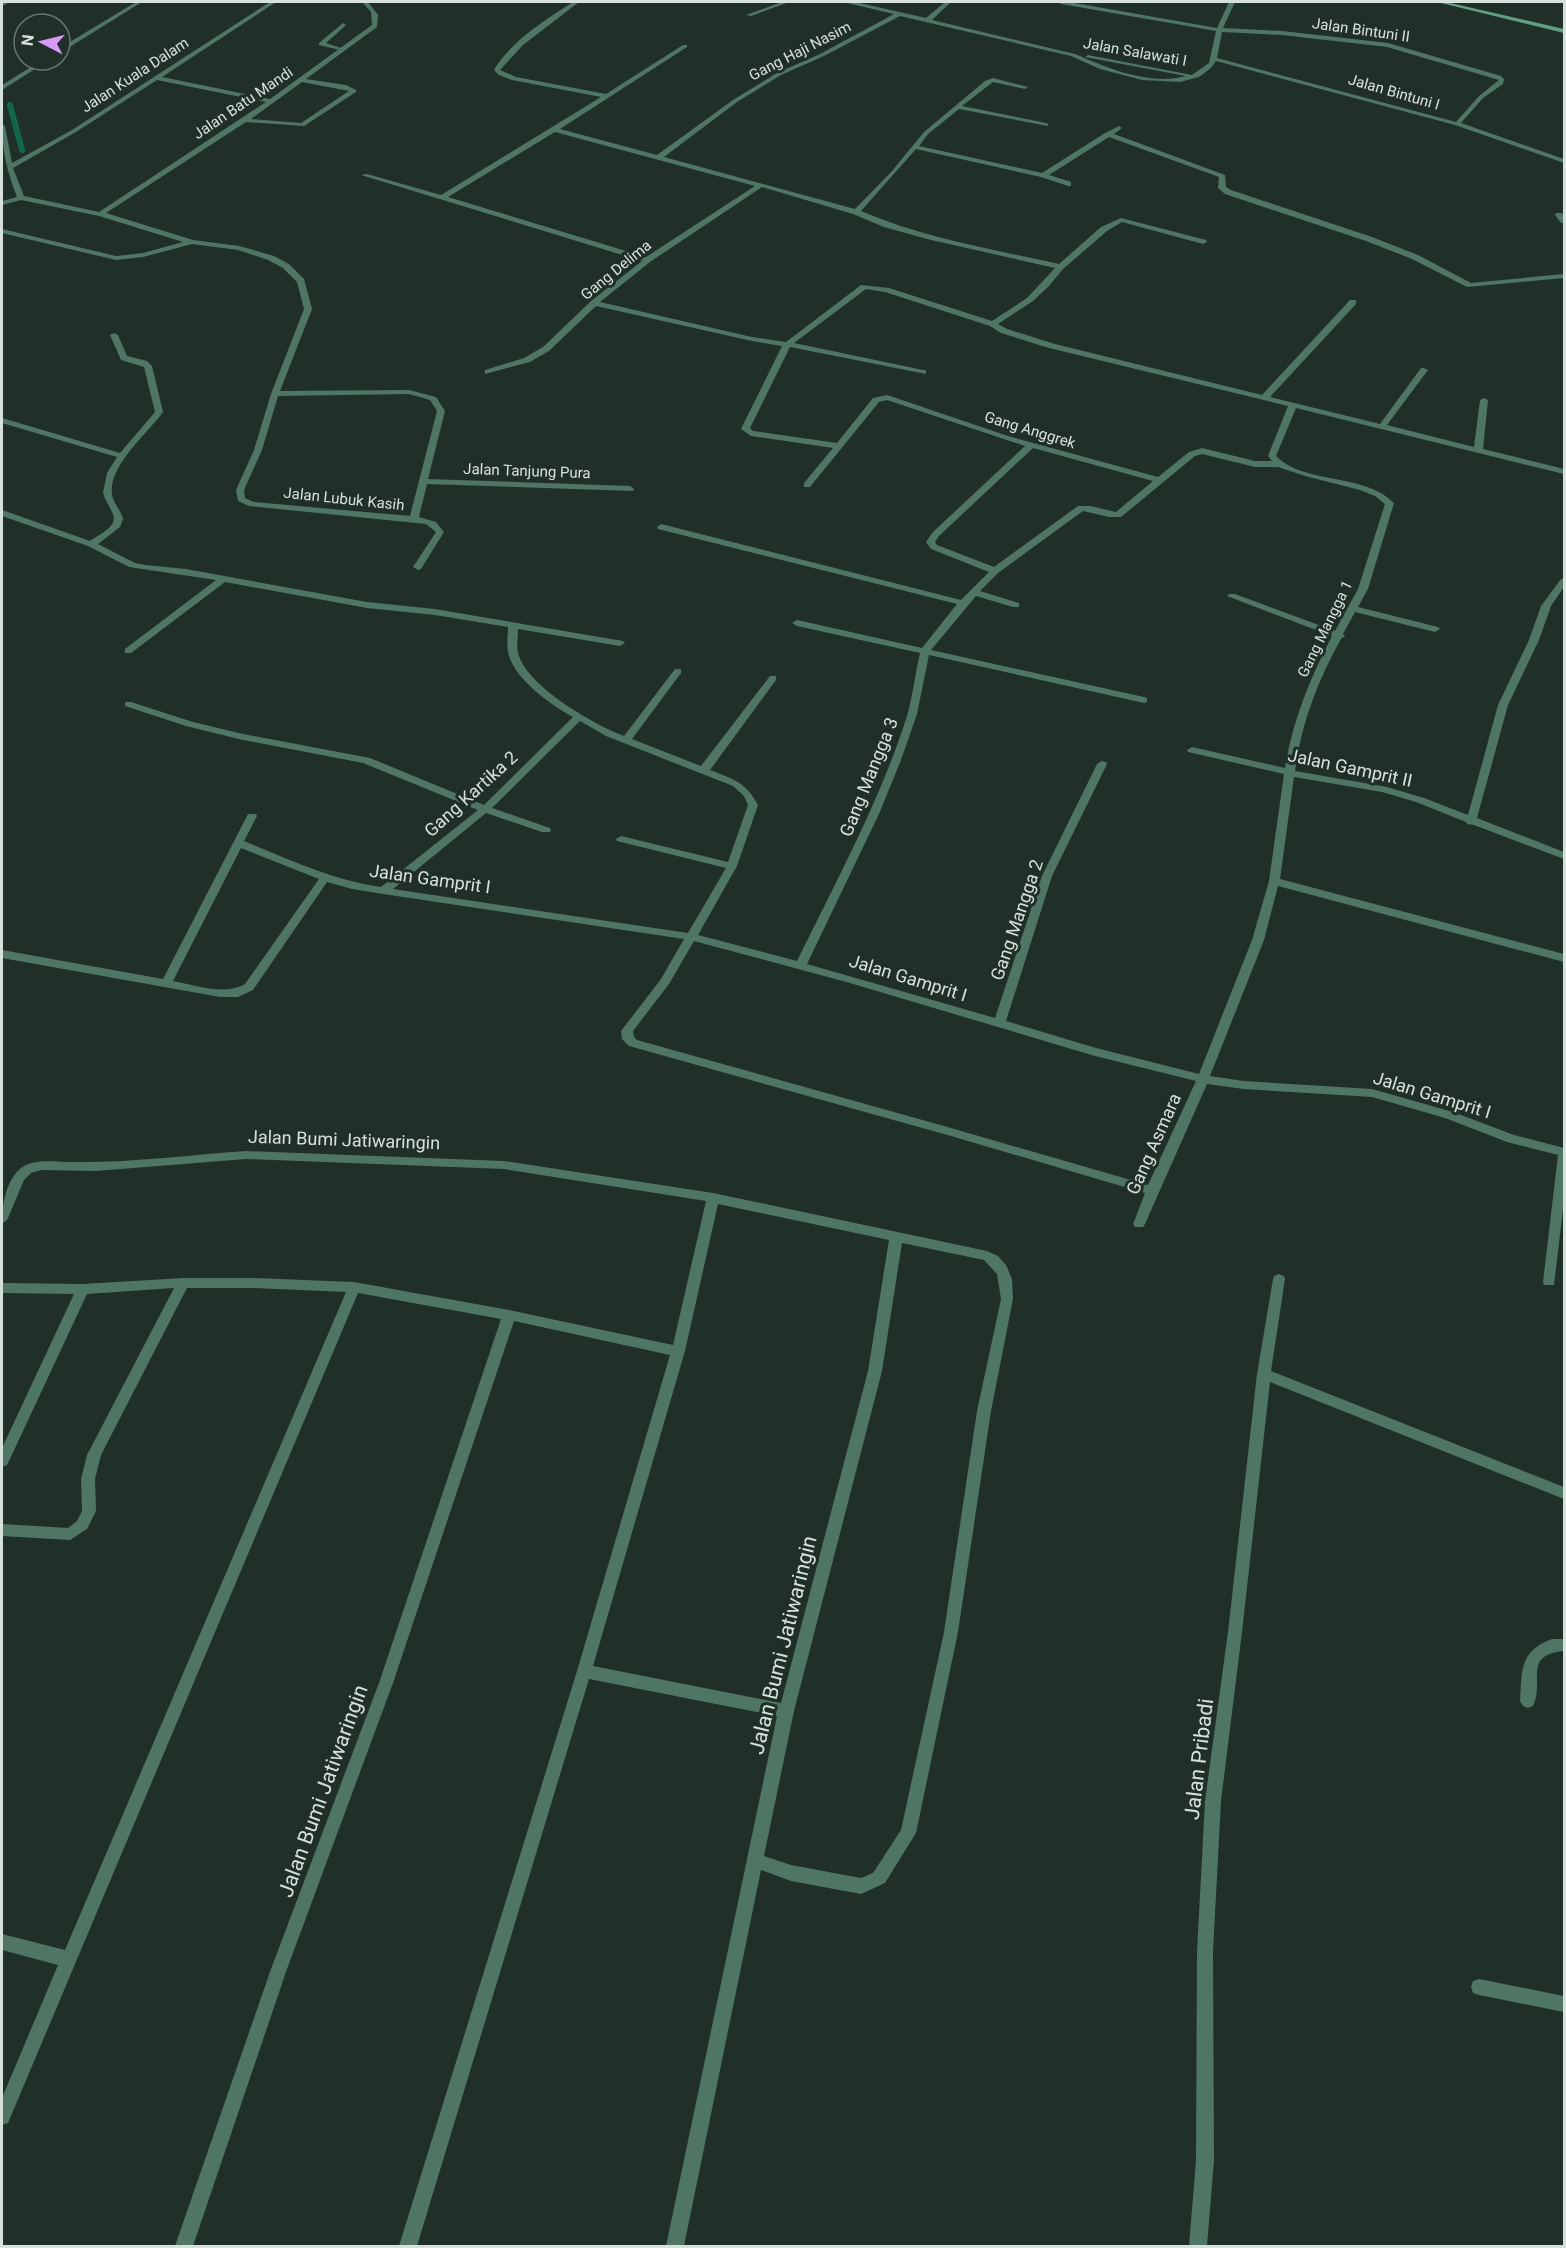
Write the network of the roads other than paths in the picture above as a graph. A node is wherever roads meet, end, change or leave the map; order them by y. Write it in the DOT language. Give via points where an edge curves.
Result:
graph roads {
  1 [pos="7,2"];
  2 [pos="138,2"];
  3 [pos="273,2"];
  4 [pos="365,2"];
  5 [pos="576,2"];
  6 [pos="786,2"];
  7 [pos="849,2"];
  8 [pos="948,2"];
  9 [pos="1061,2"];
  10 [pos="1232,2"];
  11 [pos="1440,2"];
  12 [pos="2,4"];
  13 [pos="899,14"];
  14 [pos="749,15"];
  15 [pos="927,21"];
  16 [pos="343,25"];
  17 [pos="1220,30"];
  18 [pos="1564,31"];
  19 [pos="72,43"];
  20 [pos="685,46"];
  21 [pos="342,50"];
  22 [pos="1073,55"];
  23 [pos="1214,59"];
  24 [pos="27,72"];
  25 [pos="1193,76"];
  26 [pos="158,78"];
  27 [pos="301,80"];
  28 [pos="1025,87"];
  29 [pos="2,88"];
  30 [pos="607,96"];
  31 [pos="271,101"];
  32 [pos="958,107"];
  33 [pos="245,120"];
  34 [pos="1457,124"];
  35 [pos="1046,125"];
  36 [pos="2,126"];
  37 [pos="1119,128"];
  38 [pos="554,130"];
  39 [pos="1107,134"];
  40 [pos="916,147"];
  41 [pos="658,158"];
  42 [pos="1564,161"];
  43 [pos="9,167"];
  44 [pos="365,175"];
  45 [pos="1043,176"];
  46 [pos="1068,184"];
  47 [pos="761,185"];
  48 [pos="442,197"];
  49 [pos="21,198"];
  50 [pos="2,203"];
  51 [pos="856,212"];
  52 [pos="100,214"];
  53 [pos="2,231"];
  54 [pos="192,242"];
  55 [pos="1203,242"];
  56 [pos="646,261"];
  57 [pos="1060,267"];
  58 [pos="1564,276"];
  59 [pos="1353,302"];
  60 [pos="594,303"];
  61 [pos="993,324"];
  62 [pos="114,335"];
  63 [pos="788,345"];
  64 [pos="1424,370"];
  65 [pos="488,372"];
  66 [pos="923,372"];
  67 [pos="275,394"];
  68 [pos="1264,398"];
  69 [pos="1484,399"];
  70 [pos="1293,405"];
  71 [pos="2,420"];
  72 [pos="1382,427"];
  73 [pos="839,446"];
  74 [pos="1030,446"];
  75 [pos="1478,451"];
  76 [pos="122,456"];
  77 [pos="1279,464"];
  78 [pos="1564,471"];
  79 [pos="1159,480"];
  80 [pos="424,481"];
  81 [pos="807,485"];
  82 [pos="630,489"];
  83 [pos="2,513"];
  84 [pos="414,519"];
  85 [pos="661,527"];
  86 [pos="91,544"];
  87 [pos="418,567"];
  88 [pos="995,571"];
  89 [pos="223,579"];
  90 [pos="1564,581"];
  91 [pos="974,592"];
  92 [pos="1232,596"];
  93 [pos="1559,596"];
  94 [pos="963,603"];
  95 [pos="1016,605"];
  96 [pos="1353,609"];
  97 [pos="797,623"];
  98 [pos="513,625"];
  99 [pos="1435,628"];
  100 [pos="1340,636"];
  101 [pos="620,643"];
  102 [pos="128,651"];
  103 [pos="925,651"];
  104 [pos="678,671"];
  105 [pos="773,678"];
  106 [pos="1144,700"];
  107 [pos="128,704"];
  108 [pos="578,718"];
  109 [pos="626,740"];
  110 [pos="1192,750"];
  111 [pos="1102,764"];
  112 [pos="704,770"];
  113 [pos="1291,773"];
  114 [pos="485,809"];
  115 [pos="252,816"];
  116 [pos="1471,822"];
  117 [pos="546,830"];
  118 [pos="621,839"];
  119 [pos="239,843"];
  120 [pos="1564,856"];
  121 [pos="732,866"];
  122 [pos="325,878"];
  123 [pos="1274,881"];
  124 [pos="383,891"];
  125 [pos="693,937"];
  126 [pos="2,954"];
  127 [pos="1564,958"];
  128 [pos="801,965"];
  129 [pos="166,984"];
  130 [pos="999,1024"];
  131 [pos="1203,1079"];
  132 [pos="1564,1152"];
  133 [pos="1152,1191"];
  134 [pos="713,1198"];
  135 [pos="2,1218"];
  136 [pos="1139,1224"];
  137 [pos="896,1238"];
  138 [pos="1279,1279"];
  139 [pos="1549,1282"];
  140 [pos="183,1283"];
  141 [pos="354,1287"];
  142 [pos="2,1288"];
  143 [pos="83,1289"];
  144 [pos="509,1315"];
  145 [pos="678,1351"];
  146 [pos="1264,1374"];
  147 [pos="2,1461"];
  148 [pos="1564,1493"];
  149 [pos="2,1530"];
  150 [pos="1564,1645"];
  151 [pos="584,1671"];
  152 [pos="1528,1701"];
  153 [pos="786,1711"];
  154 [pos="755,1861"];
  155 [pos="2,1942"];
  156 [pos="68,1959"];
  157 [pos="1479,1987"];
  158 [pos="1564,2004"];
  159 [pos="2,2117"];
  160 [pos="184,2247"];
  161 [pos="408,2247"];
  162 [pos="675,2247"];
  163 [pos="1198,2247"];
  1 -- 12 [label="street"];
  2 -- 19 [label="street"];
  3 -- 26 [label="street, Jalan Kuala Dalam"];
  4 -- 21 [label="street, Jalan Batu Mandi" via="376,17 375,26"];
  5 -- 30 [label="street" via="519,46 497,69 501,75 514,79"];
  6 -- 14 [label="street"];
  7 -- 13 [label="street, Jalan Salawati I"];
  8 -- 15 [label="street"];
  9 -- 17 [label="street"];
  10 -- 17 [label="street"];
  11 -- 18 [label="street"];
  13 -- 15 [label="street, Jalan Salawati I"];
  13 -- 41 [label="street, Gang Haji Nasim" via="779,74"];
  15 -- 22 [label="street, Jalan Salawati I"];
  16 -- 21 [label="street" via="321,44"];
  17 -- 23 [label="street"];
  17 -- 34 [label="street, Jalan Bintuni II" via="1388,45 1500,77 1501,83 1481,97"];
  20 -- 30 [label="street"];
  21 -- 27 [label="street, Jalan Batu Mandi"];
  22 -- 25 [label="street, Jalan Salawati I"];
  22 -- 25 [label="street, Jalan Salawati I" via="1090,64 1141,78 1165,81"];
  23 -- 25 [label="street, Jalan Salawati I" via="1203,72"];
  23 -- 34 [label="street, Jalan Bintuni I"];
  24 -- 29 [label="street"];
  26 -- 31 [label="street"];
  26 -- 43 [label="street, Jalan Kuala Dalam"];
  27 -- 31 [label="street, Jalan Batu Mandi"];
  27 -- 33 [label="street" via="354,91 302,125"];
  28 -- 32 [label="street" via="990,81"];
  30 -- 38 [label="street"];
  31 -- 33 [label="street, Jalan Batu Mandi"];
  32 -- 35 [label="street"];
  32 -- 40 [label="street" via="926,133"];
  33 -- 52 [label="street, Jalan Batu Mandi"];
  34 -- 42 [label="street, Jalan Bintuni I"];
  36 -- 43 [label="street"];
  37 -- 39 [label="street"];
  38 -- 41 [label="street"];
  38 -- 48 [label="street"];
  39 -- 45 [label="street"];
  39 -- 58 [label="street" via="1223,176 1222,188 1228,192 1369,238 1470,285"];
  40 -- 45 [label="street"];
  40 -- 51 [label="street"];
  41 -- 47 [label="street"];
  43 -- 49 [label="street"];
  44 -- 48 [label="street"];
  45 -- 46 [label="street"];
  47 -- 51 [label="street"];
  47 -- 56 [label="street, Gang Delima"];
  48 -- 56 [label="street"];
  49 -- 50 [label="street"];
  49 -- 52 [label="street, Jalan Lubuk Kasih"];
  51 -- 57 [label="street" via="930,237"];
  52 -- 54 [label="street, Jalan Lubuk Kasih"];
  53 -- 54 [label="street" via="116,258"];
  54 -- 67 [label="street, Jalan Lubuk Kasih" via="239,248 271,258 301,281 308,309"];
  55 -- 57 [label="street" via="1121,220 1104,229"];
  56 -- 60 [label="street, Gang Delima"];
  57 -- 61 [label="street" via="1048,283"];
  59 -- 68 [label="street"];
  60 -- 63 [label="street"];
  60 -- 65 [label="street, Gang Delima" via="546,349 527,360"];
  61 -- 63 [label="street" via="886,290 861,288"];
  61 -- 68 [label="street" via="1052,346"];
  62 -- 76 [label="street" via="124,358 148,366 159,412"];
  63 -- 66 [label="street"];
  63 -- 73 [label="street" via="745,429"];
  64 -- 72 [label="street"];
  67 -- 80 [label="street, Jalan Lubuk Kasih" via="409,392 430,396 441,411"];
  67 -- 84 [label="street, Jalan Lubuk Kasih" via="258,450 240,490 241,499 252,504"];
  68 -- 70 [label="street"];
  69 -- 75 [label="street"];
  70 -- 72 [label="street"];
  70 -- 77 [label="street" via="1272,456"];
  71 -- 76 [label="street"];
  72 -- 75 [label="street"];
  73 -- 74 [label="street, Gang Anggrek" via="876,400 888,397"];
  73 -- 81 [label="street, Gang Anggrek"];
  74 -- 79 [label="street, Gang Anggrek"];
  74 -- 88 [label="street" via="930,542"];
  75 -- 78 [label="street"];
  76 -- 86 [label="street" via="107,484 108,495 120,513 119,521 112,532"];
  77 -- 79 [label="street" via="1255,464 1202,451 1192,454"];
  77 -- 96 [label="street, Gang Mangga 1" via="1365,488 1382,494 1390,502"];
  79 -- 88 [label="street, Gang Mangga 3" via="1118,515 1081,508"];
  80 -- 82 [label="street, Jalan Tanjung Pura"];
  80 -- 84 [label="street, Jalan Lubuk Kasih"];
  83 -- 86 [label="street"];
  84 -- 87 [label="street" via="438,526 440,532"];
  85 -- 94 [label="street"];
  86 -- 89 [label="street" via="138,567"];
  88 -- 91 [label="street, Gang Mangga 3"];
  89 -- 98 [label="street" via="367,605"];
  89 -- 102 [label="street"];
  90 -- 93 [label="street"];
  91 -- 94 [label="street, Gang Mangga 3"];
  91 -- 95 [label="street"];
  92 -- 100 [label="street"];
  93 -- 116 [label="street" via="1546,606 1503,705"];
  94 -- 103 [label="street, Gang Mangga 3"];
  96 -- 99 [label="street"];
  96 -- 100 [label="street, Gang Mangga 1"];
  97 -- 103 [label="street"];
  98 -- 101 [label="street"];
  98 -- 108 [label="street" via="513,654 520,669 554,702"];
  100 -- 113 [label="street, Gang Mangga 1" via="1320,668 1294,740"];
  103 -- 106 [label="street"];
  103 -- 128 [label="street, Gang Mangga 3" via="912,714 896,760"];
  104 -- 109 [label="street"];
  105 -- 112 [label="street"];
  107 -- 114 [label="street" via="243,737 366,760"];
  108 -- 109 [label="street"];
  108 -- 114 [label="street, Gang Kartika 2"];
  109 -- 112 [label="street"];
  110 -- 113 [label="street, Jalan Gamprit II"];
  111 -- 130 [label="street, Gang Mangga 2" via="1047,876"];
  112 -- 121 [label="street" via="737,784 753,805"];
  113 -- 116 [label="street, Jalan Gamprit II" via="1383,789"];
  113 -- 123 [label="street, Gang Mangga 1"];
  114 -- 117 [label="street"];
  114 -- 124 [label="street, Gang Kartika 2"];
  115 -- 119 [label="street"];
  116 -- 120 [label="street, Jalan Gamprit II"];
  118 -- 121 [label="street"];
  119 -- 122 [label="street, Jalan Gamprit I"];
  119 -- 129 [label="street"];
  121 -- 125 [label="street"];
  122 -- 124 [label="street, Jalan Gamprit I"];
  122 -- 129 [label="street" via="249,987 238,993 220,993"];
  123 -- 127 [label="street"];
  123 -- 131 [label="street, Gang Mangga 1" via="1254,951"];
  124 -- 125 [label="street, Jalan Gamprit I"];
  125 -- 128 [label="street, Jalan Gamprit I"];
  125 -- 133 [label="street" via="627,1031 633,1043"];
  126 -- 129 [label="street"];
  128 -- 130 [label="street, Jalan Gamprit I"];
  130 -- 131 [label="street, Jalan Gamprit I"];
  131 -- 132 [label="street, Jalan Gamprit I" via="1372,1094"];
  131 -- 133 [label="street, Gang Asmara"];
  132 -- 139 [label="street"];
  133 -- 136 [label="street, Gang Asmara"];
  134 -- 135 [label="street, Jalan Bumi Jatiwaringin" via="504,1165 246,1155 34,1168 19,1178"];
  134 -- 137 [label="street, Jalan Bumi Jatiwaringin"];
  134 -- 145 [label="street"];
  137 -- 153 [label="street, Jalan Bumi Jatiwaringin" via="875,1371"];
  137 -- 154 [label="street" via="987,1256 1004,1270 1007,1283 951,1632 908,1833 879,1878 861,1886 791,1873"];
  138 -- 146 [label="street, Jalan Pribadi"];
  140 -- 141 [label="street"];
  140 -- 143 [label="street"];
  140 -- 149 [label="street" via="94,1455 88,1479 89,1511 82,1525 70,1533"];
  141 -- 144 [label="street"];
  141 -- 156 [label="street"];
  142 -- 143 [label="street"];
  143 -- 147 [label="street"];
  144 -- 145 [label="street"];
  144 -- 160 [label="street, Jalan Bumi Jatiwaringin" via="386,1683 279,1969"];
  145 -- 151 [label="street"];
  146 -- 148 [label="street"];
  146 -- 163 [label="street, Jalan Pribadi" via="1213,1801 1205,1952 1204,2160"];
  150 -- 152 [label="street" via="1551,1644 1539,1650 1530,1665"];
  151 -- 153 [label="street"];
  151 -- 161 [label="street"];
  153 -- 154 [label="street, Jalan Bumi Jatiwaringin"];
  154 -- 162 [label="street, Jalan Bumi Jatiwaringin"];
  155 -- 156 [label="street"];
  156 -- 159 [label="street"];
  157 -- 158 [label="street"];
}
